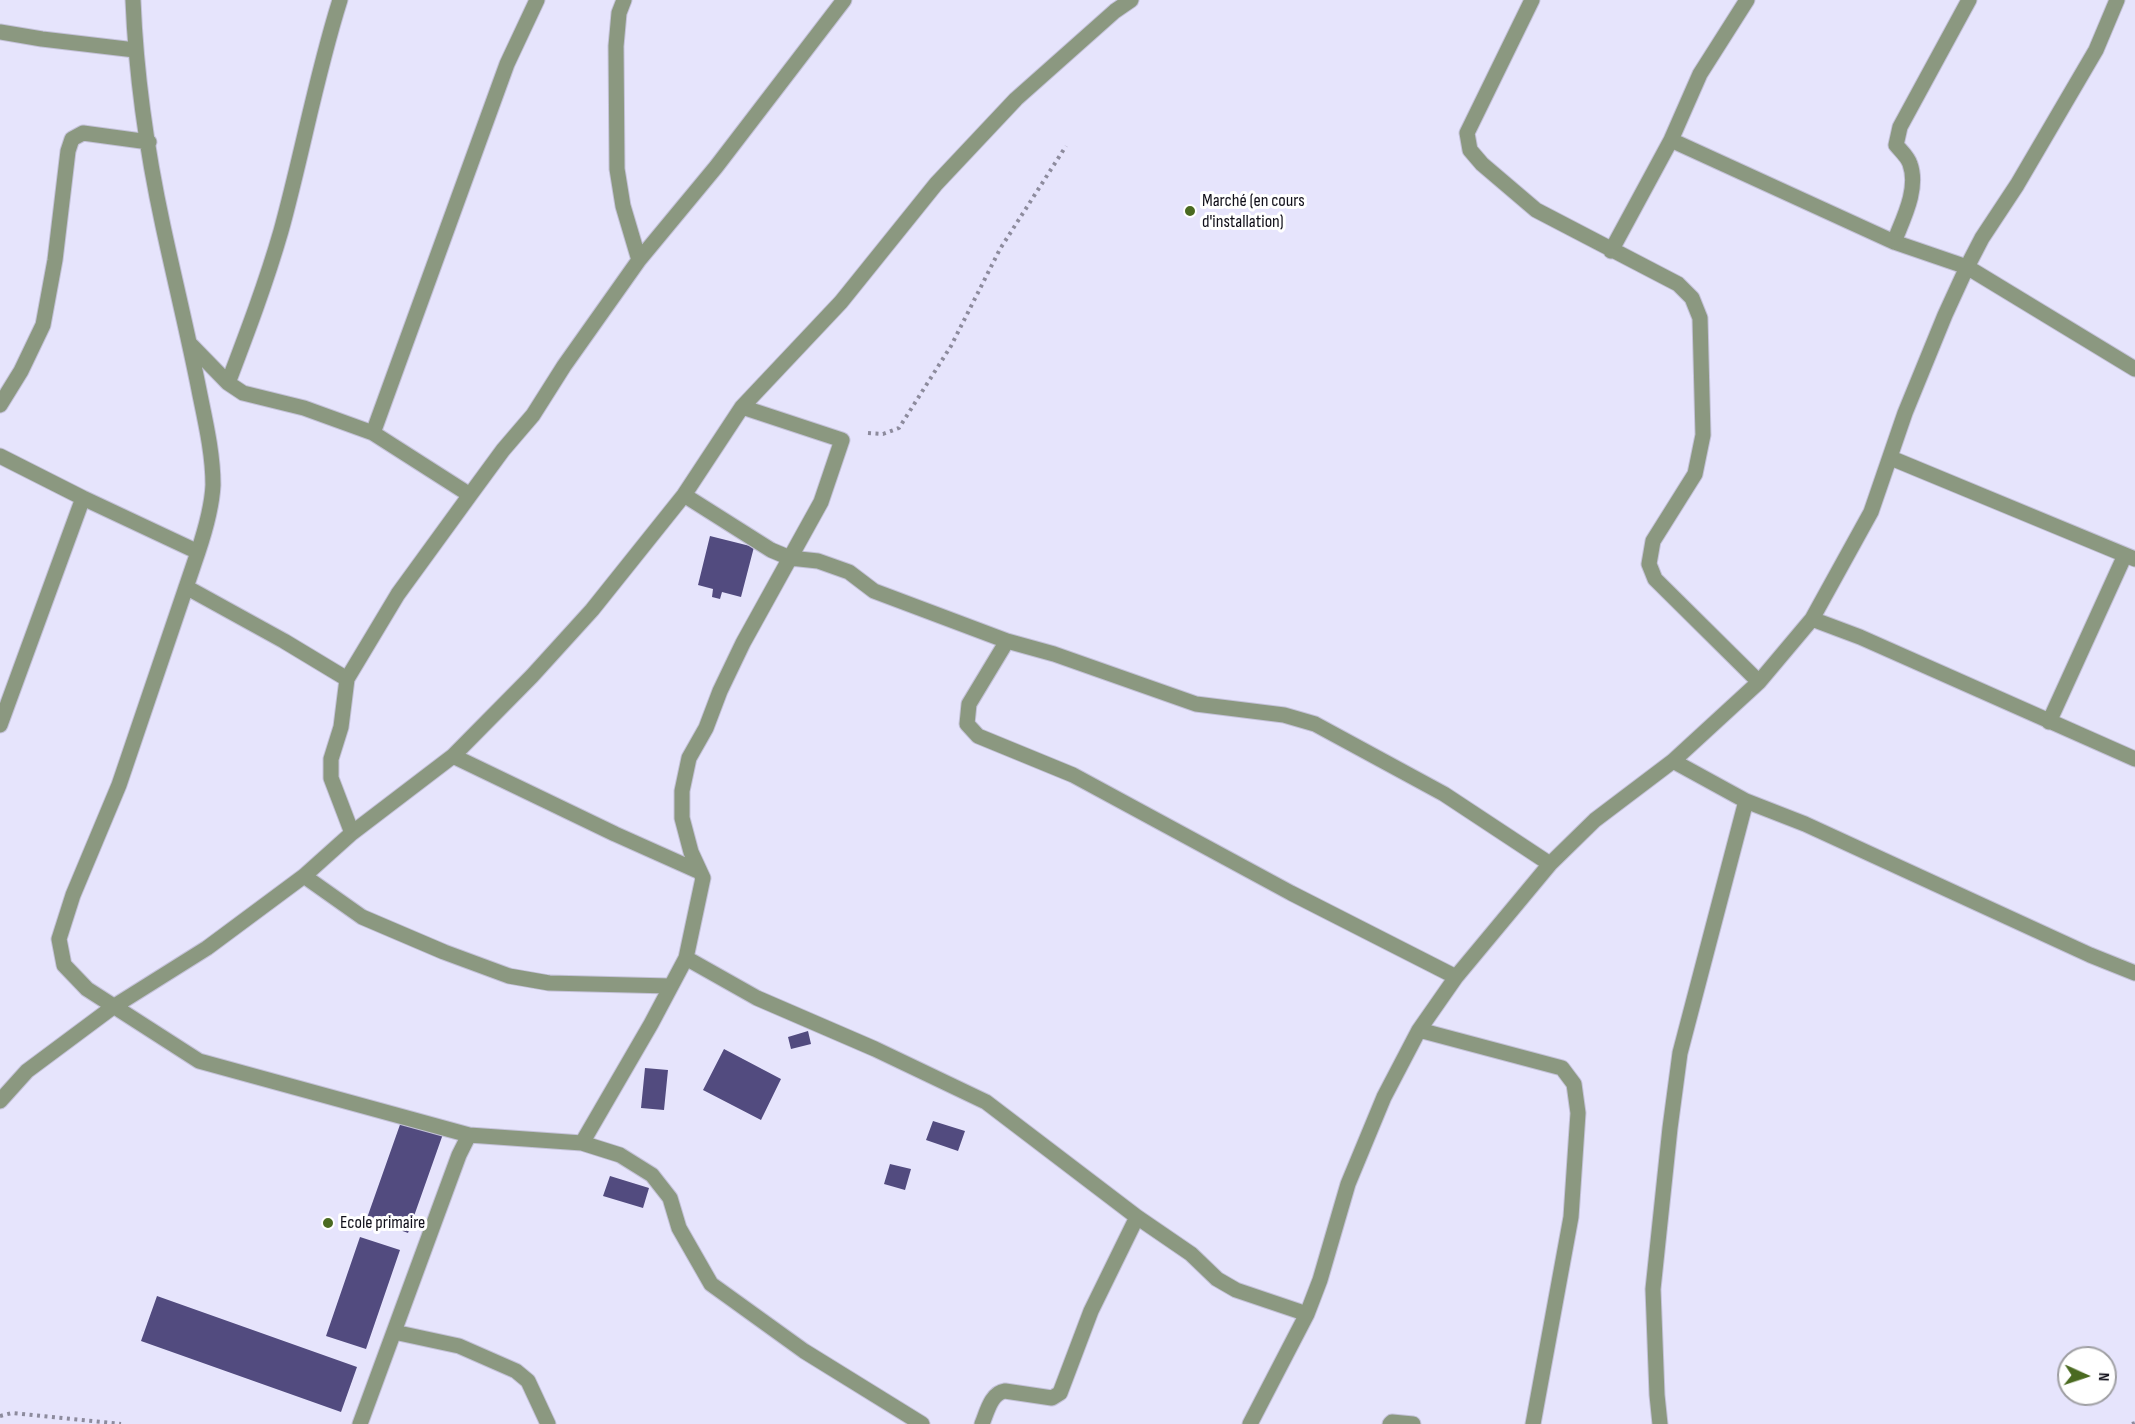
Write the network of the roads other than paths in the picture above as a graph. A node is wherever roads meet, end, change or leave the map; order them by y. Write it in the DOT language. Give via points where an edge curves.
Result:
graph roads {
  1 [pos="133,0"];
  2 [pos="340,0"];
  3 [pos="537,0"];
  4 [pos="624,0"];
  5 [pos="844,0"];
  6 [pos="1131,0"];
  7 [pos="1747,0"];
  8 [pos="1969,0"];
  9 [pos="2117,0"];
  10 [pos="1530,1"];
  11 [pos="1113,6"];
  12 [pos="0,32"];
  13 [pos="135,50"];
  14 [pos="1671,140"];
  15 [pos="148,142"];
  16 [pos="1894,242"];
  17 [pos="1611,251"];
  18 [pos="639,260"];
  19 [pos="1967,267"];
  20 [pos="190,345"];
  21 [pos="2135,369"];
  22 [pos="228,383"];
  23 [pos="0,405"];
  24 [pos="742,407"];
  25 [pos="373,433"];
  26 [pos="0,456"];
  27 [pos="1891,458"];
  28 [pos="470,495"];
  29 [pos="684,495"];
  30 [pos="83,498"];
  31 [pos="198,552"];
  32 [pos="2130,557"];
  33 [pos="790,558"];
  34 [pos="186,587"];
  35 [pos="1812,619"];
  36 [pos="1007,641"];
  37 [pos="347,679"];
  38 [pos="1759,682"];
  39 [pos="2049,723"];
  40 [pos="0,725"];
  41 [pos="453,756"];
  42 [pos="2135,759"];
  43 [pos="1673,761"];
  44 [pos="1746,801"];
  45 [pos="352,833"];
  46 [pos="1550,864"];
  47 [pos="700,872"];
  48 [pos="304,876"];
  49 [pos="686,958"];
  50 [pos="2135,973"];
  51 [pos="1456,977"];
  52 [pos="670,986"];
  53 [pos="113,1007"];
  54 [pos="1419,1030"];
  55 [pos="0,1101"];
  56 [pos="469,1136"];
  57 [pos="582,1143"];
  58 [pos="1137,1217"];
  59 [pos="1307,1314"];
  60 [pos="394,1332"];
  61 [pos="360,1424"];
  62 [pos="548,1424"];
  63 [pos="922,1424"];
  64 [pos="982,1424"];
  65 [pos="1250,1424"];
  66 [pos="1390,1424"];
  67 [pos="1413,1424"];
  68 [pos="1533,1424"];
  69 [pos="1660,1424"];
  1 -- 13 [label="street"];
  2 -- 22 [label="street" via="280,232 258,306"];
  3 -- 25 [label="street" via="507,64"];
  4 -- 18 [label="street" via="616,46 617,169 622,206"];
  5 -- 18 [label="street"];
  6 -- 11 [label="street"];
  7 -- 14 [label="street" via="1700,74"];
  8 -- 16 [label="street" via="1900,127 1896,146 1910,162 1914,179"];
  9 -- 19 [label="street" via="2096,50"];
  10 -- 17 [label="street" via="1467,133 1470,150 1536,210"];
  11 -- 24 [label="street" via="1016,99 936,184 841,302"];
  12 -- 13 [label="street"];
  13 -- 15 [label="street"];
  14 -- 16 [label="street"];
  14 -- 17 [label="street"];
  15 -- 20 [label="street"];
  15 -- 23 [label="street" via="83,133 72,139 43,325"];
  16 -- 19 [label="street"];
  17 -- 38 [label="street" via="1678,284 1692,298 1700,318 1703,435 1695,474 1653,542 1649,564 1655,579"];
  18 -- 28 [label="street" via="533,415"];
  19 -- 21 [label="street"];
  19 -- 27 [label="street" via="1905,413"];
  20 -- 22 [label="street"];
  20 -- 31 [label="street" via="210,443 213,486"];
  22 -- 25 [label="street" via="243,393 304,408"];
  24 -- 29 [label="street"];
  24 -- 33 [label="street" via="842,440 821,502"];
  25 -- 28 [label="street"];
  26 -- 30 [label="street"];
  27 -- 32 [label="street"];
  27 -- 35 [label="street" via="1871,512"];
  28 -- 37 [label="street" via="398,594"];
  29 -- 33 [label="street"];
  29 -- 41 [label="street" via="592,610"];
  30 -- 31 [label="street"];
  30 -- 40 [label="street"];
  31 -- 34 [label="street"];
  32 -- 39 [label="street"];
  33 -- 36 [label="street" via="818,561 849,572 874,591"];
  33 -- 47 [label="street" via="743,643 689,758 682,791 682,818"];
  34 -- 37 [label="street"];
  34 -- 53 [label="street" via="119,785 59,939 64,965 87,989"];
  35 -- 38 [label="street"];
  35 -- 39 [label="street"];
  36 -- 46 [label="street" via="1196,704 1284,715 1315,724 1444,794"];
  36 -- 51 [label="street" via="969,704 967,724 978,736 1073,775"];
  37 -- 45 [label="street" via="341,727 331,759 331,778"];
  38 -- 43 [label="street"];
  39 -- 42 [label="street"];
  41 -- 45 [label="street"];
  41 -- 47 [label="street"];
  43 -- 44 [label="street"];
  43 -- 46 [label="street" via="1595,820"];
  44 -- 50 [label="street"];
  44 -- 69 [label="street" via="1680,1053 1653,1289"];
  45 -- 48 [label="street"];
  46 -- 51 [label="street"];
  47 -- 49 [label="street" via="704,878"];
  48 -- 52 [label="street" via="362,917 509,976 549,983"];
  48 -- 53 [label="street" via="207,948"];
  49 -- 52 [label="street"];
  49 -- 58 [label="street" via="757,998 986,1102"];
  51 -- 54 [label="street"];
  52 -- 57 [label="street"];
  53 -- 55 [label="street" via="27,1071"];
  53 -- 56 [label="street" via="199,1061"];
  54 -- 59 [label="street" via="1384,1097 1348,1184"];
  54 -- 68 [label="street" via="1562,1068 1574,1084 1578,1113 1571,1217"];
  56 -- 57 [label="street"];
  56 -- 60 [label="street"];
  57 -- 63 [label="street" via="620,1155 652,1175 670,1198 679,1228 711,1284 804,1351"];
  58 -- 59 [label="street" via="1236,1290"];
  58 -- 64 [label="street" via="1091,1311 1059,1393 1052,1398 999,1392"];
  59 -- 65 [label="street"];
  60 -- 61 [label="street"];
  60 -- 62 [label="street" via="459,1346 516,1371 528,1381"];
  66 -- 67 [label="street"];
}
